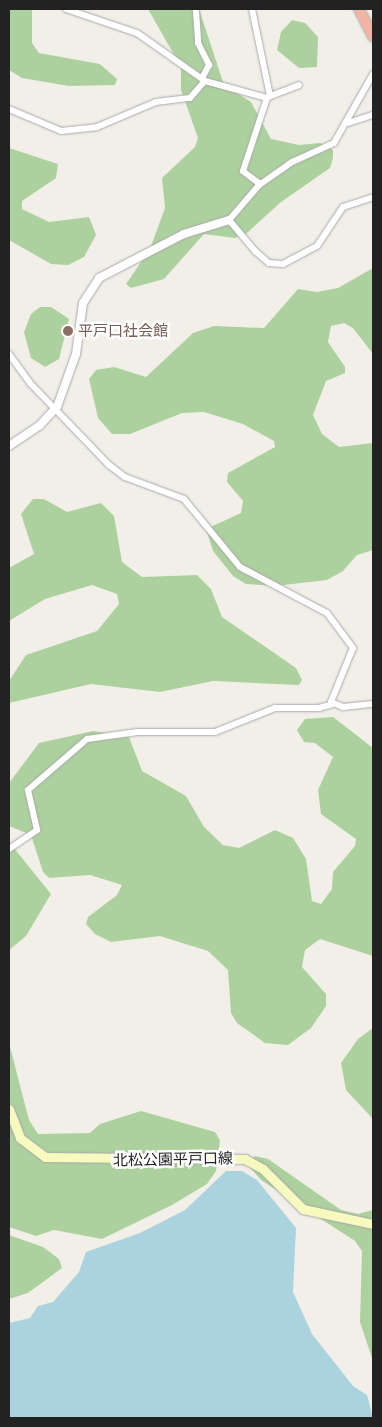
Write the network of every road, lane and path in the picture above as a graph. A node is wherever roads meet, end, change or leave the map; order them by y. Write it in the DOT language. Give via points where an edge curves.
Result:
graph roads {
  1 [pos="66,9"];
  2 [pos="252,9"];
  3 [pos="359,9"];
  4 [pos="196,11"];
  5 [pos="373,37"];
  6 [pos="373,74"];
  7 [pos="203,79"];
  8 [pos="299,85"];
  9 [pos="268,97"];
  10 [pos="9,109"];
  11 [pos="373,115"];
  12 [pos="348,123"];
  13 [pos="260,184"];
  14 [pos="373,197"];
  15 [pos="229,220"];
  16 [pos="9,354"];
  17 [pos="57,407"];
  18 [pos="9,446"];
  19 [pos="333,704"];
  20 [pos="373,704"];
  21 [pos="9,849"];
  22 [pos="9,1109"];
  23 [pos="373,1224"];
  1 -- 7 [label="street" via="137,33"];
  2 -- 9 [label="street"];
  3 -- 5 [label="highway"];
  4 -- 7 [label="street" via="198,43 209,65"];
  6 -- 12 [label="street"];
  7 -- 9 [label="street"];
  7 -- 10 [label="street" via="190,98 156,102 97,127 61,131"];
  8 -- 9 [label="street"];
  9 -- 13 [label="street" via="243,171"];
  11 -- 12 [label="street"];
  12 -- 13 [label="street" via="325,151 292,162"];
  13 -- 15 [label="street"];
  14 -- 15 [label="street" via="343,207 317,246 283,264 269,263"];
  15 -- 17 [label="street" via="184,234 99,278 83,303 76,354"];
  16 -- 17 [label="street" via="30,383"];
  17 -- 18 [label="street" via="40,425"];
  17 -- 19 [label="street" via="75,432 125,477 193,506 217,543 240,567 327,613 353,648 331,694"];
  19 -- 20 [label="street"];
  19 -- 21 [label="street" via="318,708 275,708 215,732 138,732 87,740 28,790 37,830"];
  22 -- 23 [label="main road, 北松公園平戸口線" via="20,1138 45,1157 245,1159 263,1169 303,1209"];
}
